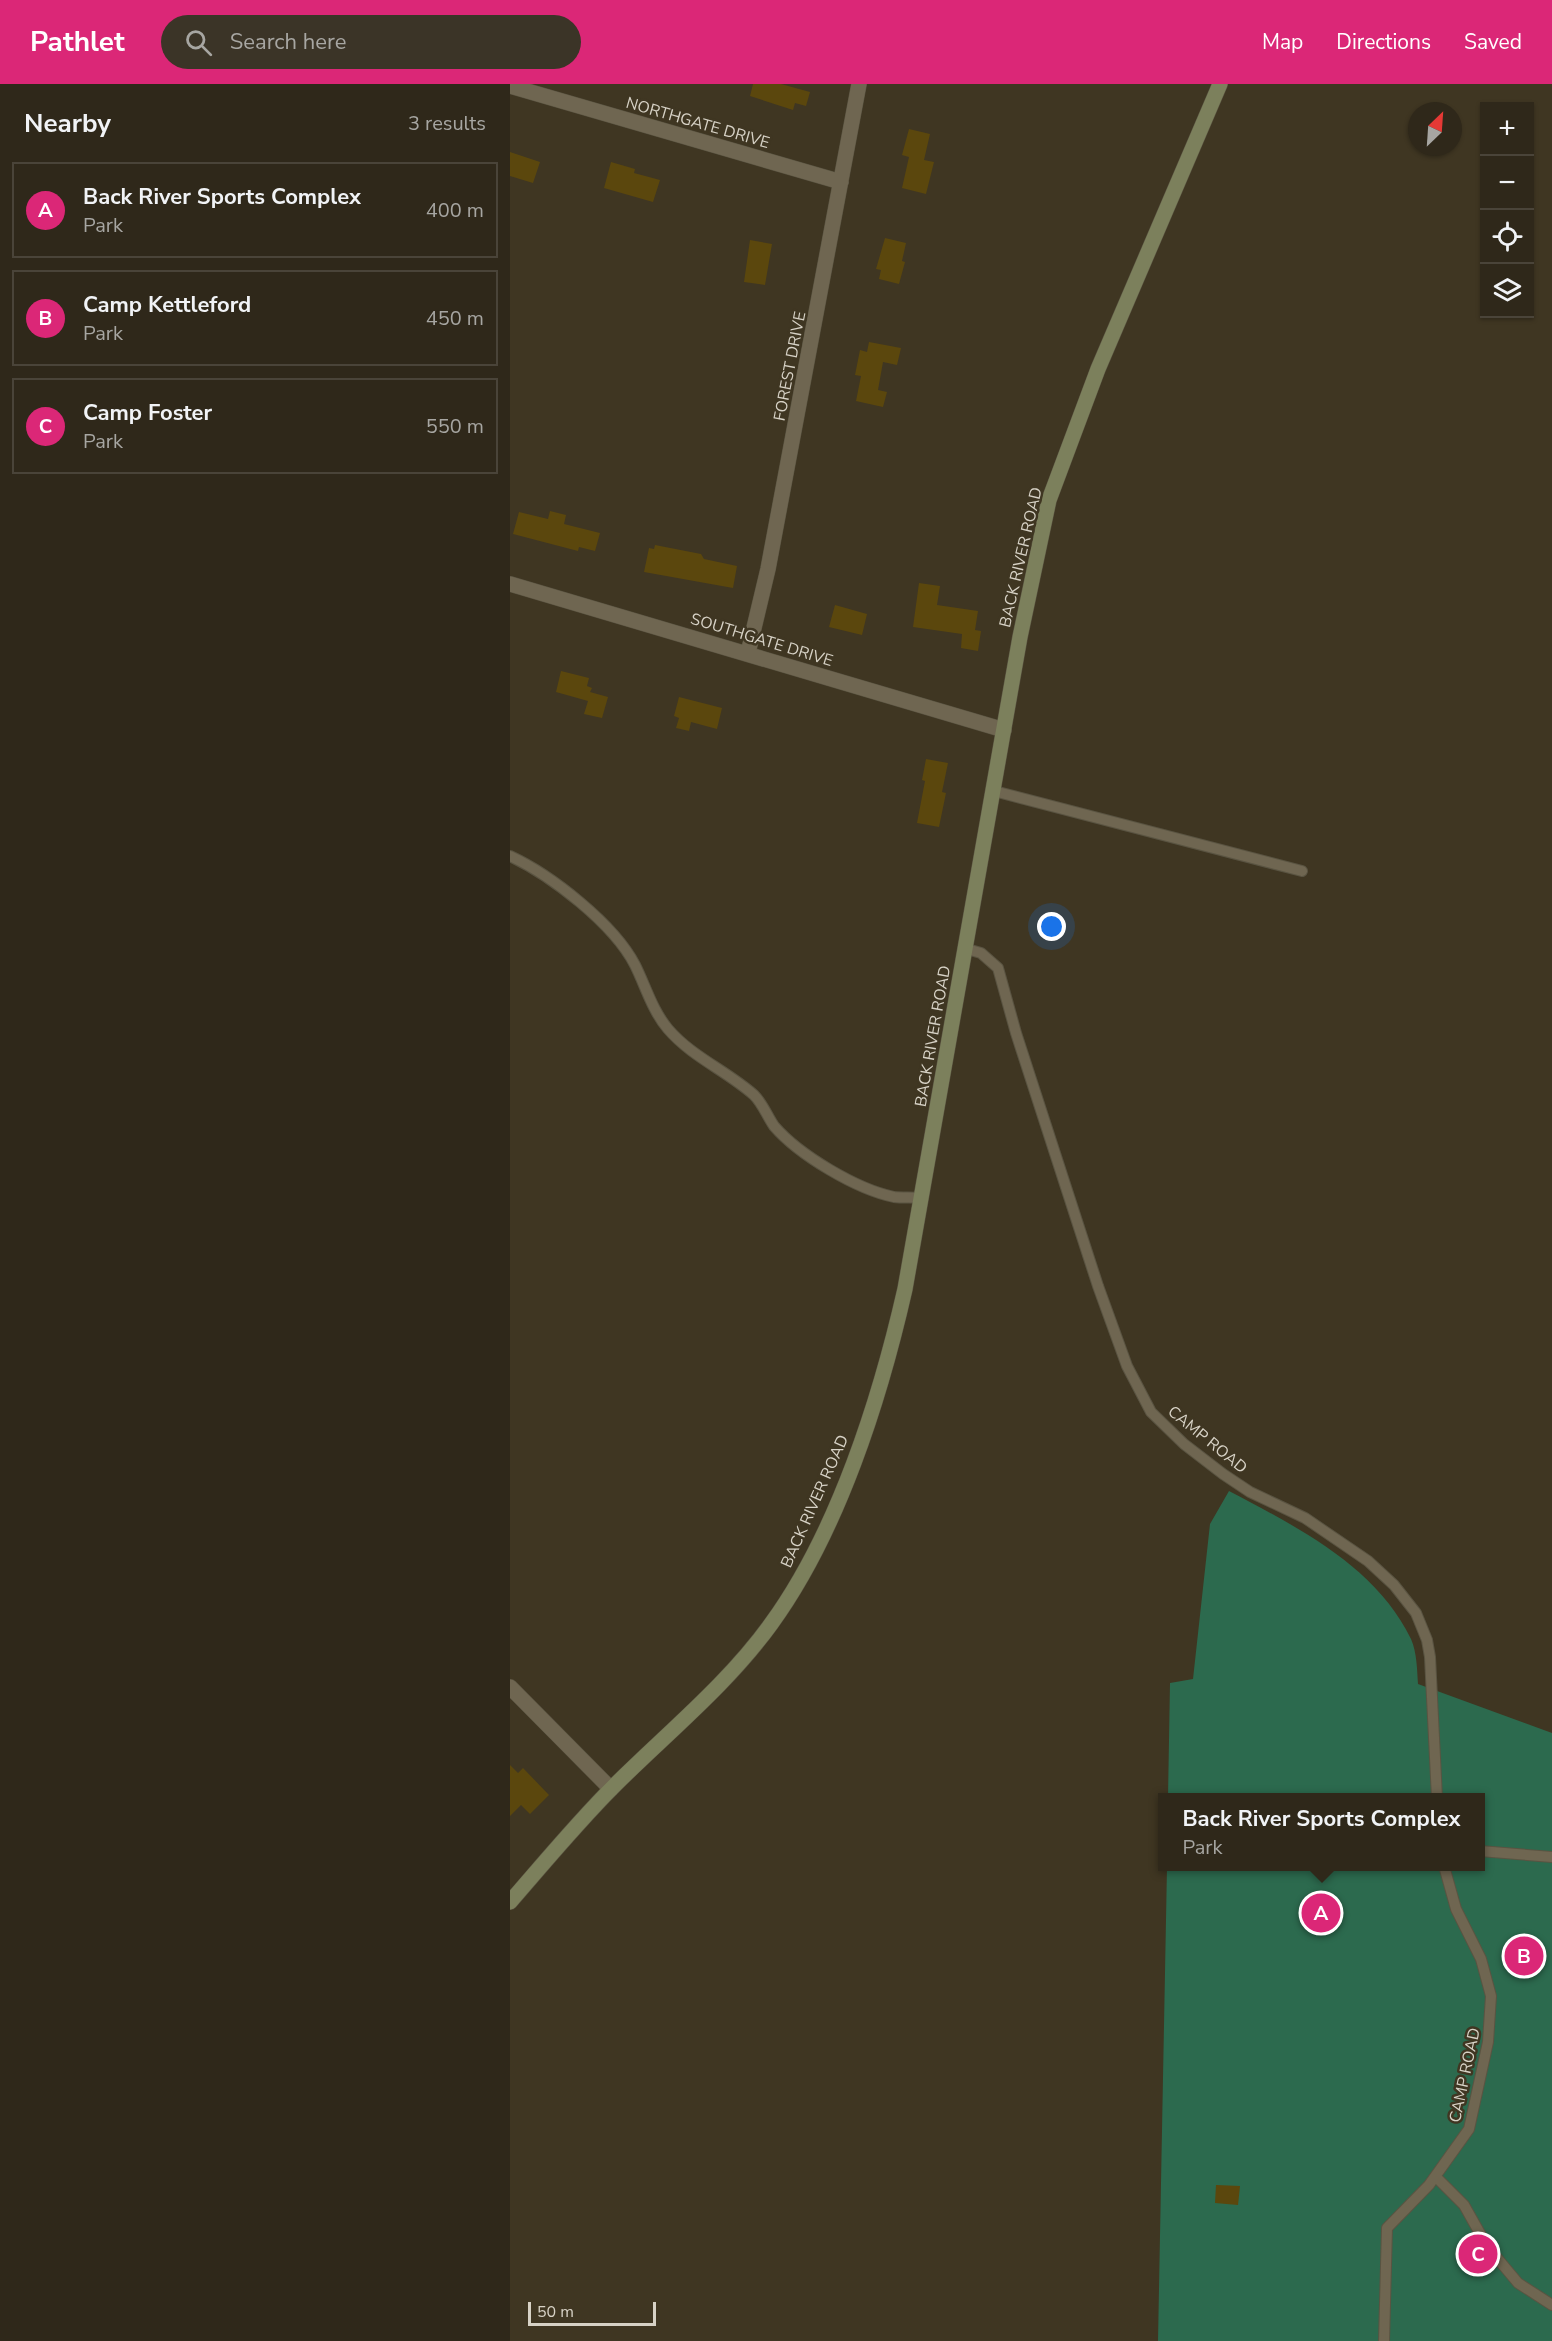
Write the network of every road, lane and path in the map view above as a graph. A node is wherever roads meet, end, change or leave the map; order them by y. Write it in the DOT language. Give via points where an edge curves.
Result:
graph roads {
  1 [pos="860,84"];
  2 [pos="1220,84"];
  3 [pos="510,86"];
  4 [pos="841,182"];
  5 [pos="510,584"];
  6 [pos="748,653"];
  7 [pos="1004,730"];
  8 [pos="994,791"];
  9 [pos="510,856"];
  10 [pos="1302,871"];
  11 [pos="967,949"];
  12 [pos="921,1198"];
  13 [pos="510,1687"];
  14 [pos="611,1789"];
  15 [pos="1437,1793"];
  16 [pos="1485,1851"];
  17 [pos="1552,1857"];
  18 [pos="1445,1871"];
  19 [pos="510,1902"];
  20 [pos="1436,2177"];
  21 [pos="1552,2305"];
  22 [pos="1384,2341"];
  1 -- 4 [label="street, FOREST DRIVE"];
  2 -- 7 [label="street, BACK RIVER ROAD" via="1098,369 1049,500"];
  3 -- 4 [label="street, NORTHGATE DRIVE"];
  4 -- 6 [label="street, FOREST DRIVE" via="768,569"];
  5 -- 6 [label="street, SOUTHGATE DRIVE"];
  6 -- 7 [label="street, SOUTHGATE DRIVE"];
  7 -- 8 [label="street, BACK RIVER ROAD"];
  8 -- 10 [label="lane"];
  8 -- 11 [label="street, BACK RIVER ROAD"];
  9 -- 12 [label="lane" via="537,868 601,921 634,963 648,999 668,1029 696,1056 756,1097 775,1126 807,1155 855,1182 894,1197"];
  11 -- 12 [label="street, BACK RIVER ROAD"];
  11 -- 15 [label="lane, CAMP ROAD" via="981,953 998,968 1098,1286 1127,1366 1151,1412 1223,1474 1250,1492 1305,1518 1368,1561 1416,1613 1430,1657"];
  12 -- 14 [label="street, BACK RIVER ROAD" via="898,1318 872,1411 845,1482 803,1572 770,1626 745,1656"];
  13 -- 14 [label="street"];
  14 -- 19 [label="street, BACK RIVER ROAD"];
  16 -- 17 [label="lane"];
  18 -- 20 [label="lane, CAMP ROAD" via="1456,1909 1481,1959 1491,1996 1491,2018 1469,2129"];
  20 -- 21 [label="lane" via="1464,2205 1487,2246 1518,2283"];
  20 -- 22 [label="lane, CAMP ROAD" via="1386,2228"];
}
